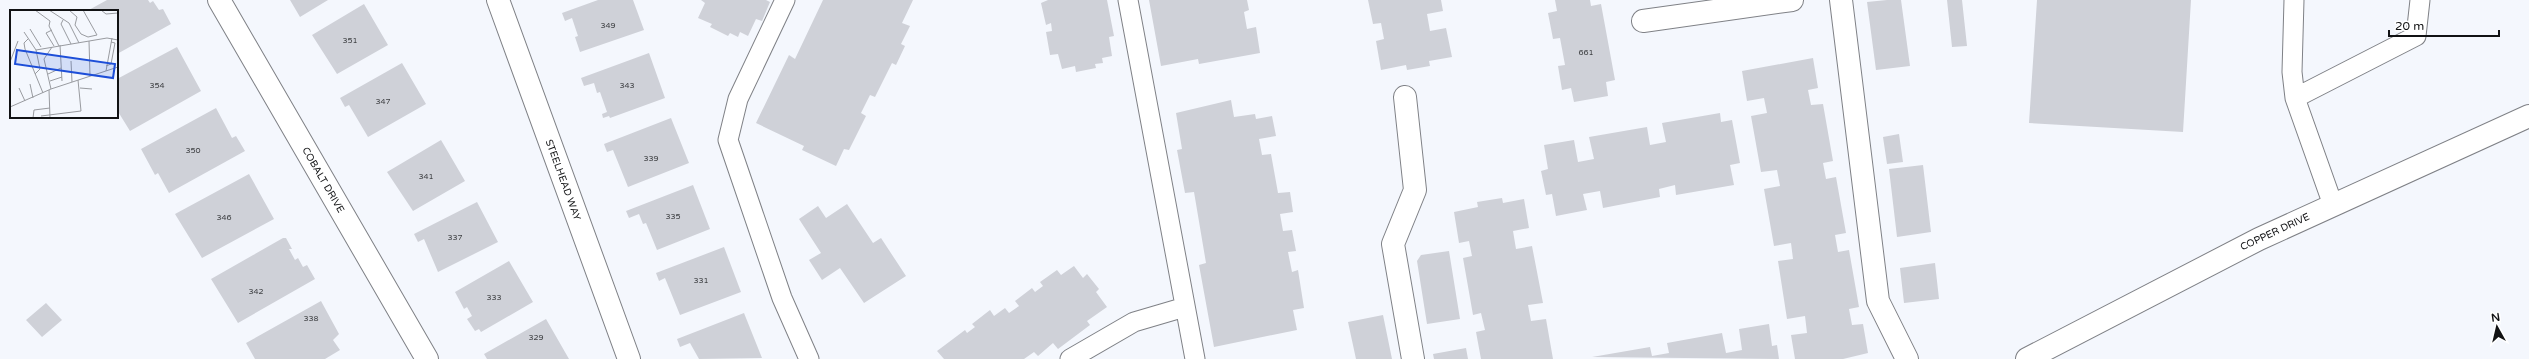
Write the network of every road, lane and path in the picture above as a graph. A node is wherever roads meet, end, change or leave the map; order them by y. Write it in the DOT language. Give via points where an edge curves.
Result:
graph roads {
  1 [pos="219,0"];
  2 [pos="498,0"];
  3 [pos="786,0"];
  4 [pos="1128,0"];
  5 [pos="1792,0"];
  6 [pos="1840,0"];
  7 [pos="2294,0"];
  8 [pos="2420,0"];
  9 [pos="1643,21"];
  10 [pos="1405,97"];
  11 [pos="2295,98"];
  12 [pos="2529,116"];
  13 [pos="2333,205"];
  14 [pos="1185,307"];
  15 [pos="427,359"];
  16 [pos="629,359"];
  17 [pos="809,359"];
  18 [pos="1070,359"];
  19 [pos="1195,359"];
  20 [pos="1413,359"];
  21 [pos="1907,359"];
  22 [pos="2027,359"];
  1 -- 15 [label="street, COBALT DRIVE"];
  2 -- 16 [label="street, STEELHEAD WAY"];
  3 -- 17 [label="lane" via="738,99 728,140 782,298"];
  4 -- 14 [label="lane"];
  5 -- 9 [label="street"];
  6 -- 21 [label="street" via="1878,301"];
  7 -- 11 [label="lane" via="2292,72"];
  8 -- 11 [label="lane" via="2416,36"];
  10 -- 20 [label="street" via="1414,190 1393,244"];
  11 -- 13 [label="lane"];
  12 -- 13 [label="street, COPPER DRIVE"];
  13 -- 22 [label="street, COPPER DRIVE" via="2260,239"];
  14 -- 18 [label="lane" via="1134,322"];
  14 -- 19 [label="lane"];
}
